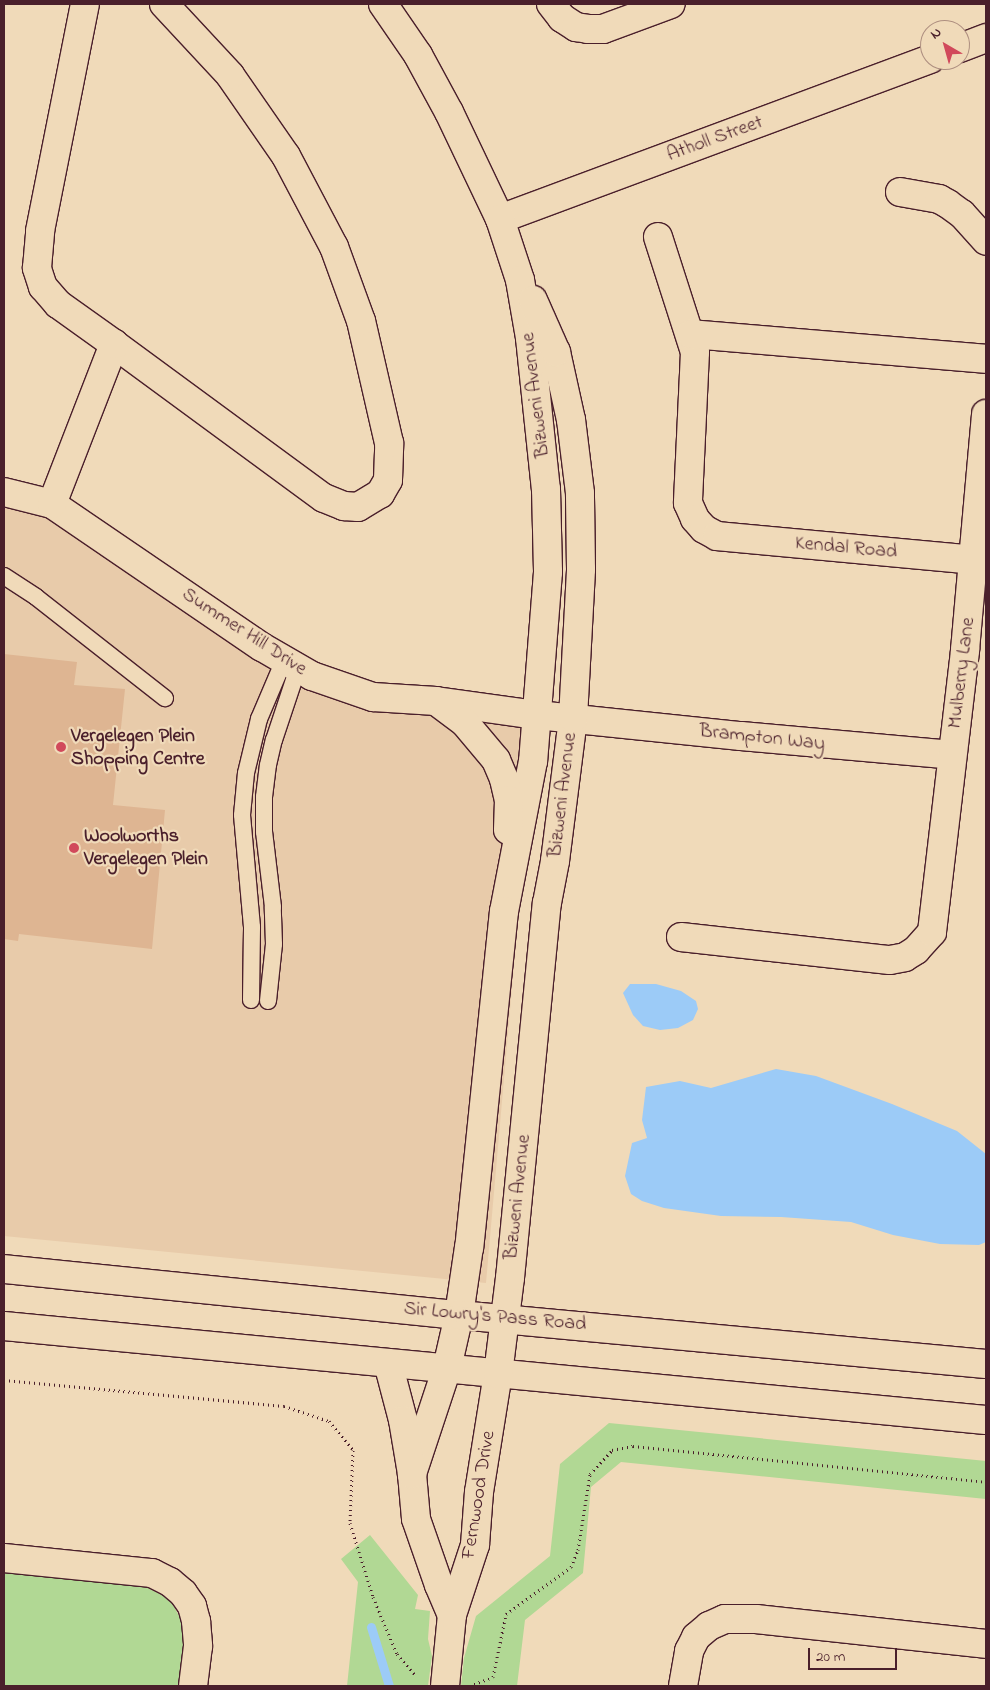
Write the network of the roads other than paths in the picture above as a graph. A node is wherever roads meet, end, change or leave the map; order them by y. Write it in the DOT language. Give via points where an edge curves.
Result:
graph roads {
  1 [pos="85,4"];
  2 [pos="164,4"];
  3 [pos="382,4"];
  4 [pos="551,4"];
  5 [pos="671,4"];
  6 [pos="986,38"];
  7 [pos="970,44"];
  8 [pos="920,63"];
  9 [pos="900,192"];
  10 [pos="500,219"];
  11 [pos="658,237"];
  12 [pos="986,241"];
  13 [pos="520,280"];
  14 [pos="691,334"];
  15 [pos="114,344"];
  16 [pos="986,360"];
  17 [pos="986,414"];
  18 [pos="4,492"];
  19 [pos="52,504"];
  20 [pos="975,560"];
  21 [pos="4,576"];
  22 [pos="976,652"];
  23 [pos="291,664"];
  24 [pos="165,698"];
  25 [pos="436,701"];
  26 [pos="537,715"];
  27 [pos="573,718"];
  28 [pos="952,755"];
  29 [pos="504,911"];
  30 [pos="681,936"];
  31 [pos="251,1000"];
  32 [pos="268,1001"];
  33 [pos="4,1269"];
  34 [pos="459,1315"];
  35 [pos="504,1318"];
  36 [pos="4,1326"];
  37 [pos="388,1363"];
  38 [pos="986,1364"];
  39 [pos="447,1368"];
  40 [pos="498,1374"];
  41 [pos="986,1420"];
  42 [pos="412,1474"];
  43 [pos="4,1558"];
  44 [pos="452,1615"];
  45 [pos="986,1644"];
  46 [pos="452,1685"];
  47 [pos="193,1686"];
  48 [pos="683,1686"];
  1 -- 15 [label="street" via="40,231 37,268 43,287 58,304"];
  2 -- 15 [label="street" via="230,75 286,156 334,248 361,321 387,434 388,480 380,494 358,506 344,506 324,498"];
  3 -- 10 [label="street, Bizweni Avenue" via="418,55"];
  4 -- 5 [label="street" via="562,18 576,27 588,29 603,29"];
  6 -- 7 [label="street"];
  8 -- 10 [label="street, Atholl Street"];
  9 -- 12 [label="street" via="939,199 948,204 962,214"];
  10 -- 13 [label="street, Bizweni Avenue"];
  11 -- 14 [label="street"];
  13 -- 26 [label="street, Bizweni Avenue" via="530,338 546,489 548,572"];
  13 -- 27 [label="street, Bizweni Avenue" via="539,311 556,352 571,420 580,493 581,568"];
  14 -- 16 [label="street"];
  14 -- 20 [label="street, Kendal Road" via="694,388 688,503 695,520 704,528 717,536"];
  15 -- 19 [label="street"];
  17 -- 20 [label="street, Mulberry Lane"];
  18 -- 19 [label="street, Summer Hill Drive"];
  19 -- 23 [label="street, Summer Hill Drive"];
  20 -- 22 [label="street, Mulberry Lane"];
  21 -- 24 [label="lane" via="36,597"];
  22 -- 28 [label="street, Mulberry Lane"];
  23 -- 25 [label="street, Summer Hill Drive" via="312,676 372,697"];
  23 -- 31 [label="lane" via="259,719 246,773 242,814 252,927"];
  23 -- 32 [label="lane" via="264,797 274,944"];
  25 -- 26 [label="street, Summer Hill Drive"];
  25 -- 29 [label="street" via="465,723 496,760 504,779 509,800"];
  26 -- 27 [label="street, Brampton Way"];
  26 -- 29 [label="street, Bizweni Avenue" via="533,761"];
  27 -- 28 [label="street, Brampton Way"];
  27 -- 35 [label="street, Bizweni Avenue" via="547,903"];
  28 -- 30 [label="street, Mulberry Lane" via="932,932 916,950 905,957 890,960"];
  29 -- 34 [label="street, Bizweni Avenue" via="470,1247"];
  33 -- 34 [label="street, Sir Lowry's Pass Road"];
  34 -- 35 [label="street, Sir Lowry's Pass Road"];
  34 -- 39 [label="street, Bizweni Avenue"];
  35 -- 38 [label="street, Sir Lowry's Pass Road"];
  35 -- 40 [label="street, Bizweni Avenue"];
  36 -- 37 [label="street"];
  37 -- 39 [label="street"];
  37 -- 42 [label="street" via="404,1420"];
  39 -- 40 [label="street"];
  39 -- 42 [label="street, Fernwood Drive"];
  40 -- 41 [label="street"];
  40 -- 44 [label="street, Fernwood Drive" via="479,1492 475,1545"];
  42 -- 44 [label="street, Fernwood Drive" via="416,1519"];
  43 -- 47 [label="street" via="152,1573 170,1582 192,1606 196,1621 198,1646"];
  44 -- 46 [label="street, Fernwood Drive"];
  45 -- 48 [label="street" via="756,1619 725,1619 696,1637 689,1651"];
}
